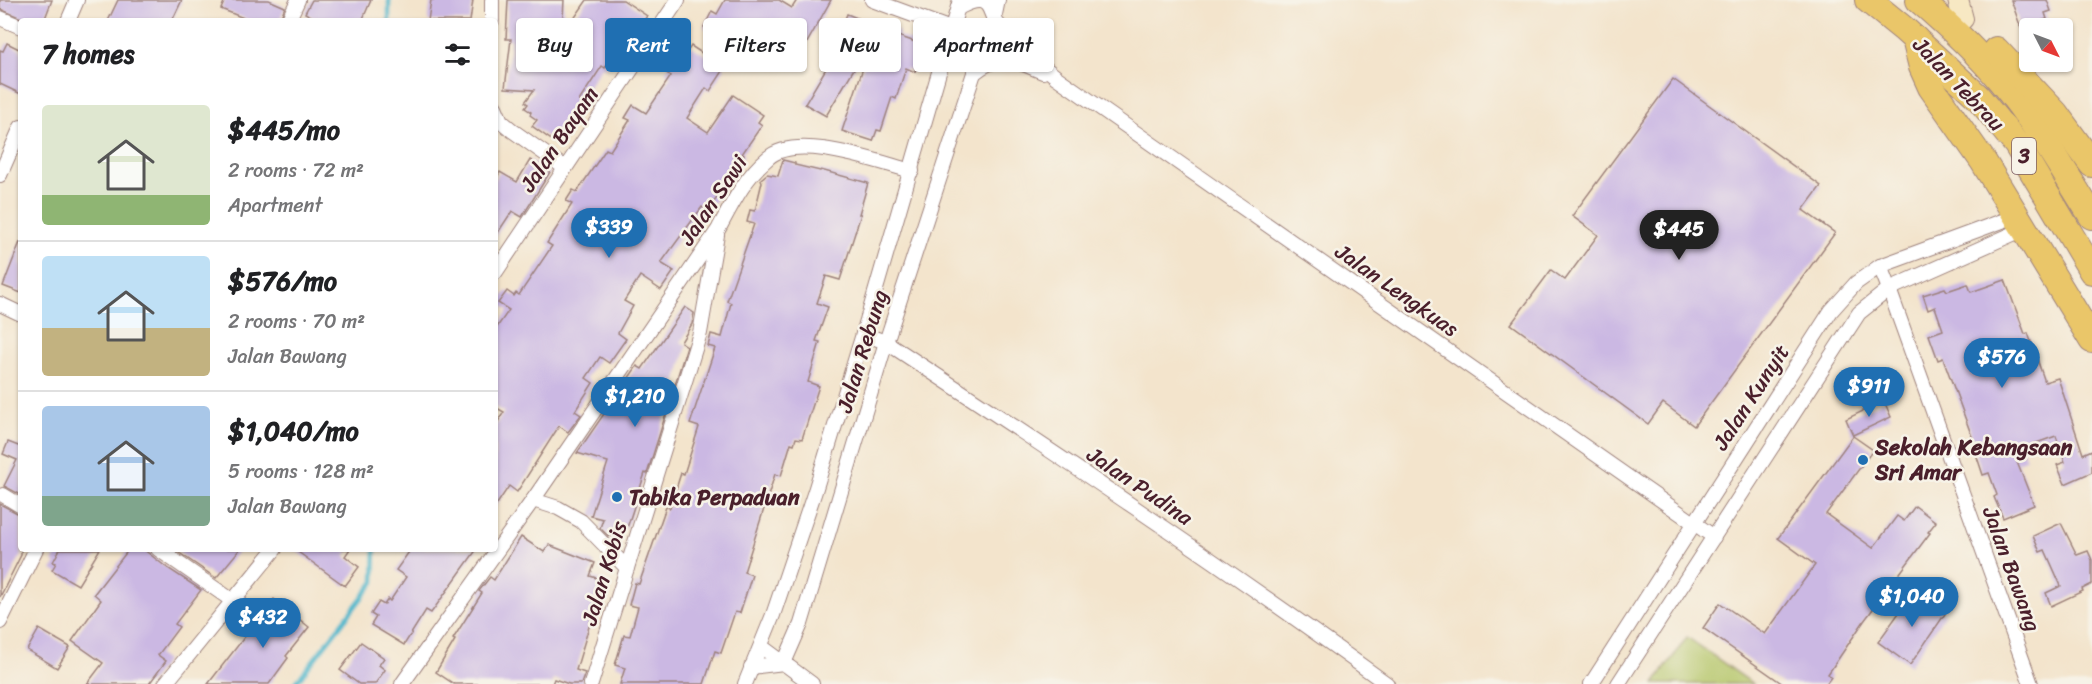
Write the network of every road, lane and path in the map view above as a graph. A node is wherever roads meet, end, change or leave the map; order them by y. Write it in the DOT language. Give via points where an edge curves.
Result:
graph roads {
  1 [pos="77,0"];
  2 [pos="298,0"];
  3 [pos="492,0"];
  4 [pos="678,0"];
  5 [pos="872,0"];
  6 [pos="998,0"];
  7 [pos="1868,0"];
  8 [pos="1919,0"];
  9 [pos="1940,0"];
  10 [pos="959,4"];
  11 [pos="1958,17"];
  12 [pos="0,18"];
  13 [pos="69,18"];
  14 [pos="289,18"];
  15 [pos="492,18"];
  16 [pos="921,18"];
  17 [pos="994,18"];
  18 [pos="994,18"];
  19 [pos="18,26"];
  20 [pos="1915,39"];
  21 [pos="939,72"];
  22 [pos="1050,72"];
  23 [pos="974,73"];
  24 [pos="1056,77"];
  25 [pos="498,114"];
  26 [pos="18,135"];
  27 [pos="2092,164"];
  28 [pos="565,168"];
  29 [pos="912,171"];
  30 [pos="0,175"];
  31 [pos="2092,216"];
  32 [pos="2020,223"];
  33 [pos="718,230"];
  34 [pos="1880,267"];
  35 [pos="498,268"];
  36 [pos="2092,271"];
  37 [pos="1889,289"];
  38 [pos="0,304"];
  39 [pos="18,313"];
  40 [pos="863,334"];
  41 [pos="2092,340"];
  42 [pos="886,342"];
  43 [pos="3,495"];
  44 [pos="532,500"];
  45 [pos="18,504"];
  46 [pos="1695,523"];
  47 [pos="1714,537"];
  48 [pos="498,548"];
  49 [pos="34,552"];
  50 [pos="167,552"];
  51 [pos="273,552"];
  52 [pos="495,552"];
  53 [pos="627,567"];
  54 [pos="6,596"];
  55 [pos="233,601"];
  56 [pos="0,622"];
  57 [pos="762,647"];
  58 [pos="784,663"];
  59 [pos="751,667"];
  60 [pos="165,684"];
  61 [pos="402,684"];
  62 [pos="591,684"];
  63 [pos="745,684"];
  64 [pos="812,684"];
  65 [pos="1387,684"];
  66 [pos="1592,684"];
  67 [pos="1618,684"];
  68 [pos="2031,684"];
  1 -- 13 [label="street"];
  2 -- 14 [label="street"];
  3 -- 15 [label="street"];
  4 -- 28 [label="street, Jalan Bayam"];
  5 -- 16 [label="street"];
  6 -- 17 [label="street, Jalan Rebung"];
  7 -- 20 [label="highway, Jalan Tebrau / 3"];
  8 -- 11 [label="highway, Jalan Tebrau / 3"];
  9 -- 11 [label="highway"];
  10 -- 18 [label="street, Jalan Lengkuas" via="981,1 988,5"];
  11 -- 27 [label="highway" via="1992,46 2055,113"];
  11 -- 31 [label="highway, Jalan Tebrau / 3" via="2037,128"];
  12 -- 19 [label="street"];
  20 -- 32 [label="highway" via="1931,87"];
  20 -- 36 [label="highway, Jalan Tebrau / 3" via="1977,96 2017,145"];
  21 -- 29 [label="street, Jalan Rebung"];
  22 -- 24 [label="street, Jalan Lengkuas"];
  23 -- 24 [label="street, Jalan Lengkuas" via="997,59 1015,60"];
  23 -- 42 [label="street, Jalan Rebung"];
  24 -- 46 [label="street, Jalan Lengkuas"];
  25 -- 28 [label="street" via="507,126"];
  26 -- 30 [label="street"];
  28 -- 35 [label="street, Jalan Bayam"];
  29 -- 33 [label="street, Jalan Sawi" via="819,147 780,151 769,156 742,187"];
  29 -- 40 [label="street, Jalan Rebung"];
  32 -- 34 [label="street, Jalan Kunyit"];
  32 -- 37 [label="street, Jalan Kunyit"];
  32 -- 41 [label="highway"];
  33 -- 44 [label="street, Jalan Sawi"];
  33 -- 53 [label="street, Jalan Kobis" via="700,333"];
  34 -- 37 [label="street, Jalan Bawang"];
  34 -- 46 [label="street, Jalan Kunyit" via="1856,283 1831,311"];
  37 -- 47 [label="street, Jalan Kunyit" via="1859,312"];
  37 -- 68 [label="street, Jalan Bawang"];
  38 -- 39 [label="street"];
  40 -- 42 [label="street, Jalan Pudina"];
  40 -- 57 [label="street, Jalan Rebung"];
  42 -- 58 [label="street, Jalan Rebung" via="801,624"];
  42 -- 65 [label="street, Jalan Pudina" via="1209,557"];
  43 -- 45 [label="street"];
  44 -- 48 [label="street, Jalan Sawi"];
  44 -- 53 [label="street" via="558,507 581,521"];
  46 -- 47 [label="street, Jalan Lengkuas"];
  46 -- 66 [label="street, Jalan Kunyit"];
  47 -- 67 [label="street, Jalan Kunyit"];
  49 -- 54 [label="street"];
  50 -- 55 [label="street"];
  51 -- 55 [label="street"];
  52 -- 61 [label="street, Jalan Sawi"];
  53 -- 62 [label="street, Jalan Kobis"];
  54 -- 56 [label="street"];
  55 -- 60 [label="street"];
  57 -- 58 [label="street"];
  57 -- 59 [label="street, Jalan Rebung"];
  58 -- 59 [label="street"];
  58 -- 64 [label="street"];
  59 -- 63 [label="street, Jalan Rebung"];
}
